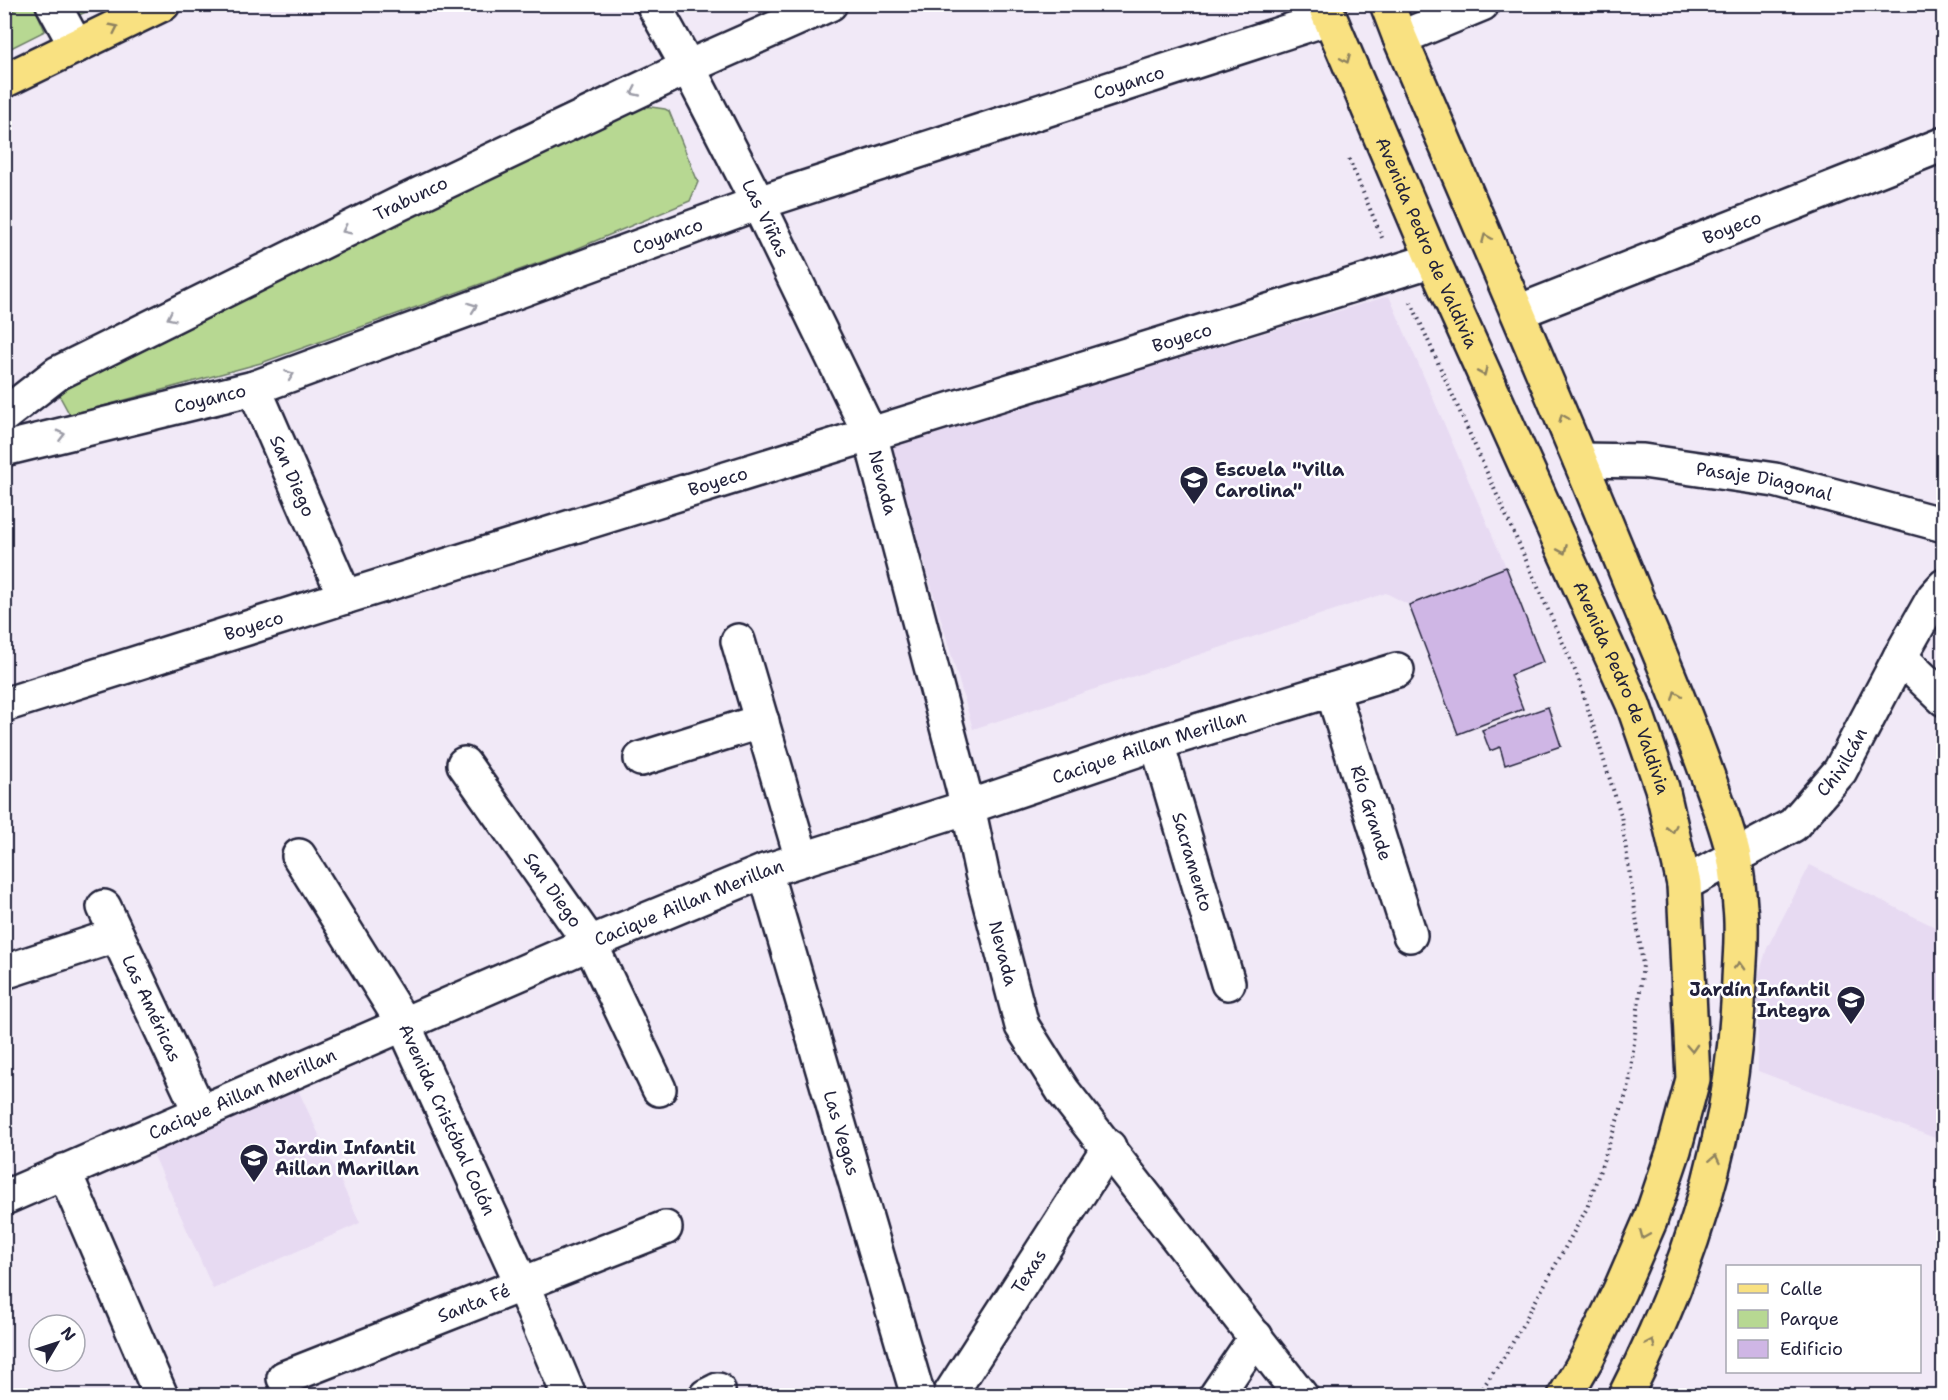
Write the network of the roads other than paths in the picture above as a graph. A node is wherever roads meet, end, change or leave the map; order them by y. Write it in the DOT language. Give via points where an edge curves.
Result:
graph roads {
  1 [pos="53,4"];
  2 [pos="163,4"];
  3 [pos="653,4"];
  4 [pos="830,4"];
  5 [pos="1387,4"];
  6 [pos="1482,4"];
  7 [pos="1326,11"];
  8 [pos="1400,38"];
  9 [pos="76,46"];
  10 [pos="688,67"];
  11 [pos="4,81"];
  12 [pos="1944,144"];
  13 [pos="758,203"];
  14 [pos="1433,260"];
  15 [pos="1518,312"];
  16 [pos="254,388"];
  17 [pos="4,415"];
  18 [pos="870,434"];
  19 [pos="4,449"];
  20 [pos="1580,460"];
  21 [pos="1944,525"];
  22 [pos="1944,586"];
  23 [pos="345,597"];
  24 [pos="738,641"];
  25 [pos="1900,657"];
  26 [pos="1397,670"];
  27 [pos="1332,690"];
  28 [pos="1944,699"];
  29 [pos="4,705"];
  30 [pos="762,720"];
  31 [pos="1156,743"];
  32 [pos="641,759"];
  33 [pos="464,764"];
  34 [pos="968,807"];
  35 [pos="300,856"];
  36 [pos="1734,857"];
  37 [pos="802,859"];
  38 [pos="765,871"];
  39 [pos="1684,884"];
  40 [pos="1410,935"];
  41 [pos="590,943"];
  42 [pos="4,972"];
  43 [pos="1228,983"];
  44 [pos="403,1023"];
  45 [pos="659,1089"];
  46 [pos="200,1112"];
  47 [pos="1108,1147"];
  48 [pos="64,1172"];
  49 [pos="4,1198"];
  50 [pos="665,1228"];
  51 [pos="522,1284"];
  52 [pos="1256,1337"];
  53 [pos="284,1378"];
  54 [pos="161,1395"];
  55 [pos="569,1395"];
  56 [pos="918,1395"];
  57 [pos="949,1395"];
  58 [pos="1216,1395"];
  59 [pos="1301,1395"];
  60 [pos="1565,1395"];
  61 [pos="1625,1395"];
  1 -- 9 [label="street"];
  9 -- 2 [label="main road, one-way"];
  3 -- 10 [label="street, Las Viñas"];
  4 -- 10 [label="street, Trabunco"];
  5 -- 8 [label="main road"];
  6 -- 8 [label="street"];
  7 -- 13 [label="street, Coyanco"];
  7 -- 14 [label="main road, Avenida Pedro de Valdivia, one-way"];
  15 -- 8 [label="main road, one-way"];
  9 -- 11 [label="main road"];
  10 -- 13 [label="street, Las Viñas"];
  10 -- 17 [label="street, Trabunco, one-way" via="399,204 58,373"];
  12 -- 15 [label="street, Boyeco"];
  16 -- 13 [label="street, Coyanco, one-way"];
  13 -- 18 [label="street, Las Viñas"];
  14 -- 18 [label="street, Boyeco"];
  14 -- 39 [label="main road, Avenida Pedro de Valdivia, one-way" via="1633,704 1662,788"];
  20 -- 15 [label="main road, one-way"];
  19 -- 16 [label="street, Coyanco, one-way"];
  16 -- 23 [label="street, San Diego"];
  18 -- 23 [label="street, Boyeco"];
  18 -- 34 [label="street, Nevada"];
  20 -- 21 [label="street, Pasaje Diagonal" via="1643,461 1775,480"];
  36 -- 20 [label="main road, one-way" via="1698,750"];
  22 -- 25 [label="street, Chivilcán"];
  23 -- 29 [label="street, Boyeco"];
  24 -- 30 [label="street"];
  25 -- 28 [label="street"];
  25 -- 36 [label="street, Chivilcán" via="1840,771 1793,825"];
  26 -- 27 [label="street, Cacique Aillan Merillan"];
  27 -- 31 [label="street, Cacique Aillan Merillan"];
  27 -- 40 [label="street, Río Grande"];
  30 -- 32 [label="street"];
  30 -- 37 [label="street"];
  31 -- 34 [label="street, Cacique Aillan Merillan"];
  31 -- 43 [label="street, Sacramento"];
  33 -- 41 [label="street, San Diego"];
  34 -- 37 [label="street, Cacique Aillan Merillan"];
  34 -- 47 [label="street, Nevada" via="1022,1026 1063,1091"];
  35 -- 44 [label="street, Avenida Cristóbal Colón"];
  36 -- 39 [label="street, Chivilcán"];
  61 -- 36 [label="main road, one-way" via="1668,1306 1693,1239 1728,1097 1738,1025 1741,912"];
  37 -- 38 [label="street, Cacique Aillan Merillan"];
  38 -- 41 [label="street, Cacique Aillan Merillan"];
  38 -- 56 [label="street, Las Vegas"];
  39 -- 60 [label="main road, Avenida Pedro de Valdivia, one-way" via="1693,1079 1650,1221 1587,1358"];
  41 -- 44 [label="street, Cacique Aillan Merillan"];
  41 -- 45 [label="street, San Diego"];
  42 -- 46 [label="street, Las Américas" via="111,921"];
  44 -- 46 [label="street, Cacique Aillan Merillan"];
  44 -- 51 [label="street, Avenida Cristóbal Colón"];
  46 -- 48 [label="street, Cacique Aillan Merillan"];
  47 -- 52 [label="street, Nevada"];
  47 -- 57 [label="street, Texas"];
  48 -- 49 [label="street, Cacique Aillan Merillan"];
  48 -- 54 [label="street"];
  50 -- 51 [label="street, Santa Fé"];
  51 -- 53 [label="street, Santa Fé"];
  51 -- 55 [label="street, Avenida Cristóbal Colón"];
  52 -- 58 [label="street"];
  52 -- 59 [label="street, Nevada"];
}
